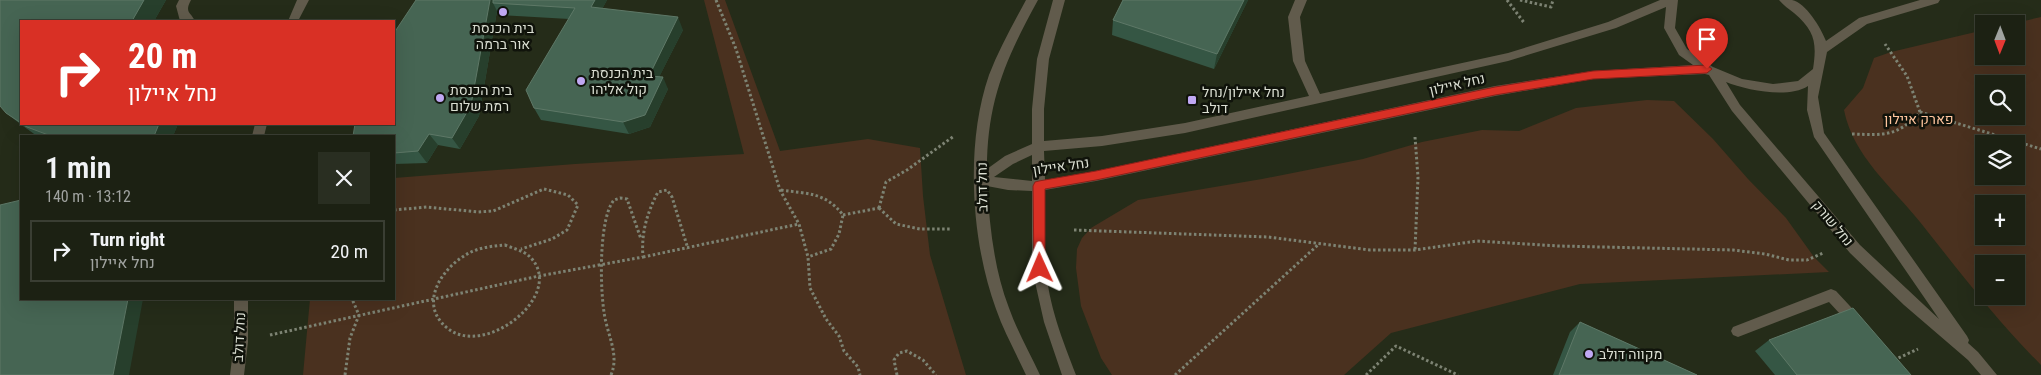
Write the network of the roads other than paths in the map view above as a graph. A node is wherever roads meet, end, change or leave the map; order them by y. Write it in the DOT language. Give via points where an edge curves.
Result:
graph roads {
  1 [pos="185,0"];
  2 [pos="303,0"];
  3 [pos="1032,0"];
  4 [pos="1059,0"];
  5 [pos="1301,0"];
  6 [pos="1672,0"];
  7 [pos="1785,0"];
  8 [pos="1934,0"];
  9 [pos="188,20"];
  10 [pos="293,20"];
  11 [pos="1823,49"];
  12 [pos="1710,71"];
  13 [pos="1816,73"];
  14 [pos="1316,98"];
  15 [pos="1037,147"];
  16 [pos="980,180"];
  17 [pos="1039,186"];
  18 [pos="241,300"];
  19 [pos="1738,331"];
  20 [pos="1973,356"];
  21 [pos="1891,361"];
  22 [pos="237,375"];
  23 [pos="1033,375"];
  24 [pos="1069,375"];
  25 [pos="1990,375"];
  1 -- 9 [label="street" via="182,6 184,18"];
  2 -- 10 [label="street"];
  3 -- 16 [label="street, נחל דולב" via="995,76 985,114"];
  4 -- 15 [label="street" via="1043,59"];
  5 -- 14 [label="street" via="1294,17 1299,61"];
  6 -- 12 [label="street" via="1668,20 1672,34 1684,51"];
  6 -- 14 [label="street, נחל איילון" via="1612,26 1508,57"];
  7 -- 11 [label="street" via="1813,25"];
  8 -- 11 [label="street" via="1862,21"];
  11 -- 13 [label="street, נחל שורק" via="1822,62"];
  12 -- 13 [label="street" via="1747,86 1781,89 1798,85"];
  12 -- 17 [label="street, נחל איילון" via="1593,75 1495,91"];
  12 -- 20 [label="street, נחל שורק" via="1736,108 1855,249"];
  13 -- 20 [label="street, נחל שורק" via="1811,97 1818,134"];
  14 -- 15 [label="street, נחל איילון" via="1185,128"];
  15 -- 16 [label="street, נחל איילון" via="1009,160"];
  15 -- 17 [label="street"];
  16 -- 17 [label="street, נחל איילון"];
  16 -- 23 [label="street, נחל דולב" via="990,272"];
  17 -- 24 [label="street" via="1042,294"];
  18 -- 22 [label="street, נחל דולב"];
  19 -- 21 [label="street" via="1831,295"];
  20 -- 25 [label="street, נחל שורק"];
}
